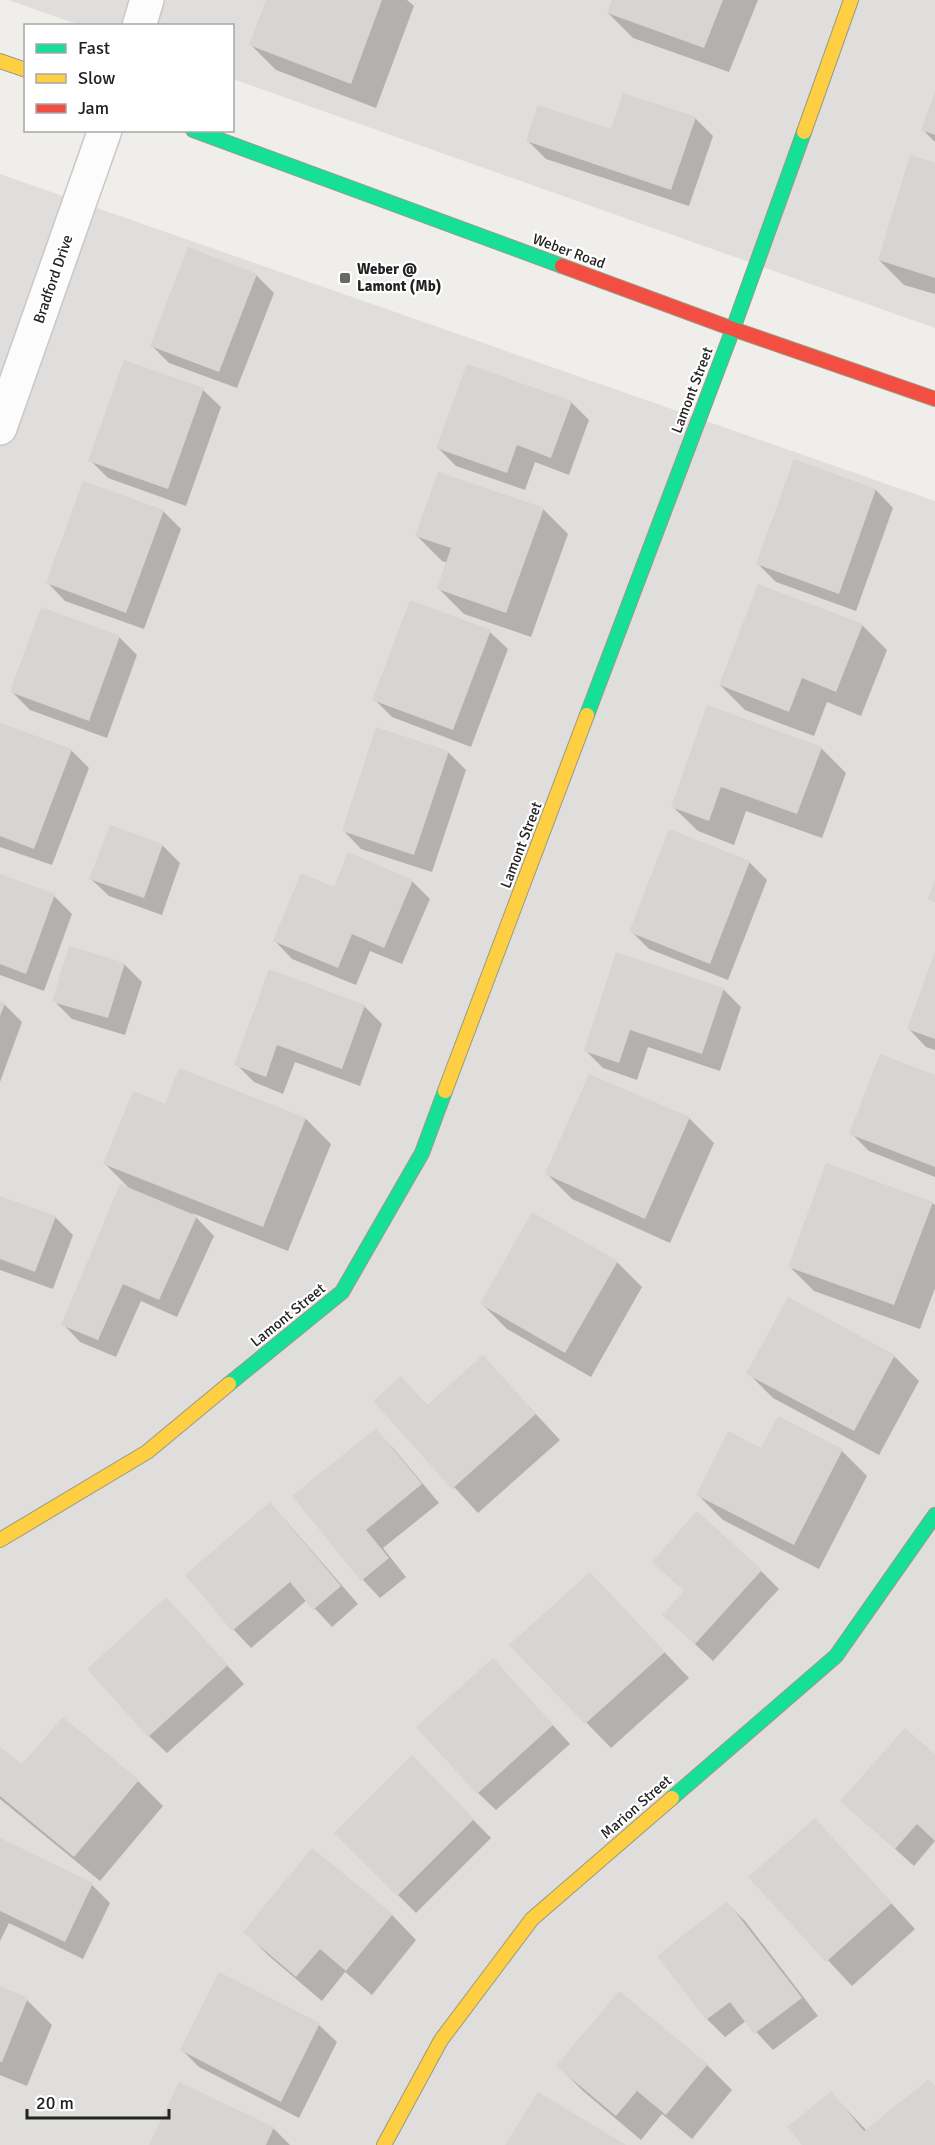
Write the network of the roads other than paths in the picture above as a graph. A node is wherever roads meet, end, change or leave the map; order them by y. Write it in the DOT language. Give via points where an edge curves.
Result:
graph roads {
  1 [pos="147,0"];
  2 [pos="851,0"];
  3 [pos="140,24"];
  4 [pos="0,61"];
  5 [pos="24,69"];
  6 [pos="104,132"];
  7 [pos="198,132"];
  8 [pos="733,329"];
  9 [pos="935,399"];
  10 [pos="0,428"];
  11 [pos="935,1515"];
  12 [pos="0,1540"];
  13 [pos="384,2145"];
  1 -- 3 [label="street"];
  2 -- 8 [label="street, Lamont Street"];
  4 -- 5 [label="street"];
  6 -- 10 [label="street, Bradford Drive"];
  7 -- 8 [label="street, Weber Road"];
  8 -- 9 [label="street, Weber Road"];
  8 -- 12 [label="street, Lamont Street" via="422,1153 342,1292 147,1452"];
  11 -- 13 [label="street, Marion Street" via="836,1656 532,1918 441,2040"];
}
